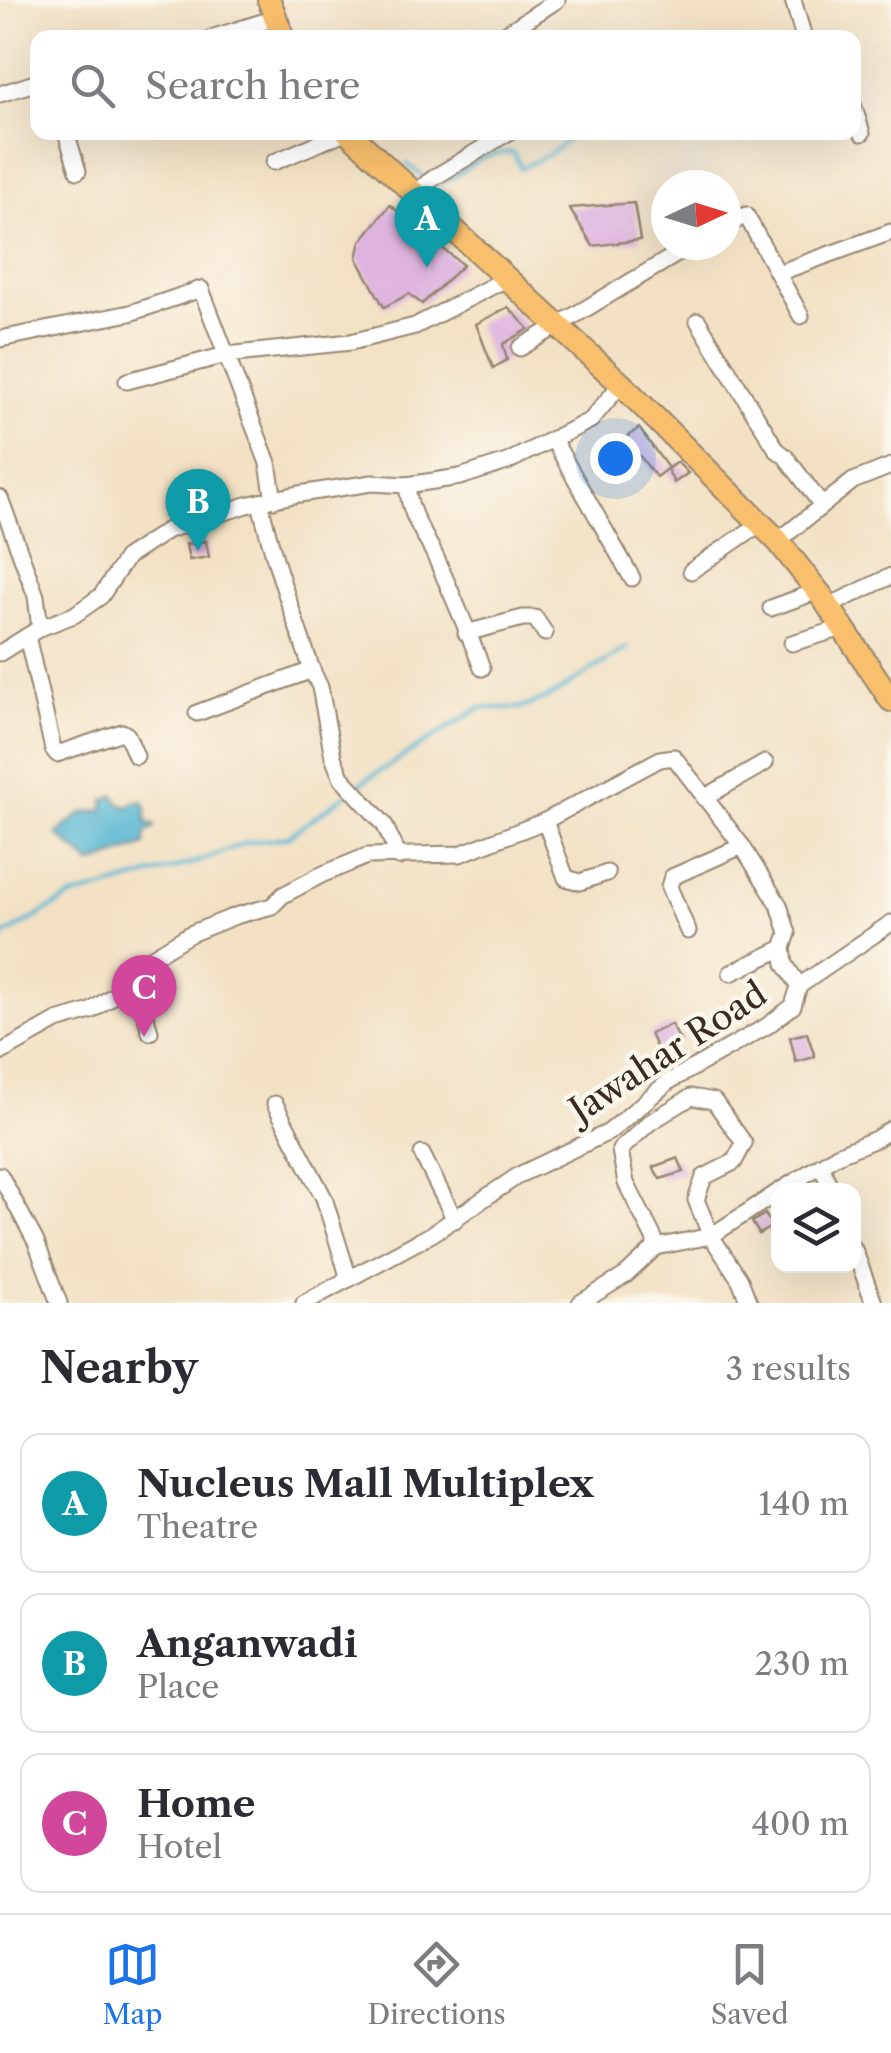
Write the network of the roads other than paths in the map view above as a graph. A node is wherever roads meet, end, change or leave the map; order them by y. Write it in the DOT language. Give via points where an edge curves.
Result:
graph roads {
  1 [pos="793,0"];
  2 [pos="548,3"];
  3 [pos="276,18"];
  4 [pos="238,30"];
  5 [pos="509,30"];
  6 [pos="802,30"];
  7 [pos="30,85"];
  8 [pos="0,94"];
  9 [pos="861,129"];
  10 [pos="862,132"];
  11 [pos="68,140"];
  12 [pos="328,140"];
  13 [pos="358,140"];
  14 [pos="496,140"];
  15 [pos="274,162"];
  16 [pos="78,171"];
  17 [pos="423,186"];
  18 [pos="741,218"];
  19 [pos="889,236"];
  20 [pos="666,260"];
  21 [pos="778,274"];
  22 [pos="506,279"];
  23 [pos="800,316"];
  24 [pos="698,322"];
  25 [pos="556,324"];
  26 [pos="0,339"];
  27 [pos="520,348"];
  28 [pos="226,355"];
  29 [pos="127,381"];
  30 [pos="621,384"];
  31 [pos="554,441"];
  32 [pos="891,466"];
  33 [pos="407,485"];
  34 [pos="0,498"];
  35 [pos="266,501"];
  36 [pos="821,504"];
  37 [pos="761,523"];
  38 [pos="778,541"];
  39 [pos="691,571"];
  40 [pos="891,576"];
  41 [pos="632,578"];
  42 [pos="823,599"];
  43 [pos="771,608"];
  44 [pos="843,628"];
  45 [pos="34,632"];
  46 [pos="466,633"];
  47 [pos="545,633"];
  48 [pos="792,643"];
  49 [pos="0,653"];
  50 [pos="482,668"];
  51 [pos="312,670"];
  52 [pos="891,700"];
  53 [pos="197,713"];
  54 [pos="136,756"];
  55 [pos="765,763"];
  56 [pos="704,798"];
  57 [pos="545,821"];
  58 [pos="742,846"];
  59 [pos="400,857"];
  60 [pos="607,873"];
  61 [pos="891,923"];
  62 [pos="688,931"];
  63 [pos="783,948"];
  64 [pos="134,972"];
  65 [pos="731,973"];
  66 [pos="799,986"];
  67 [pos="150,1032"];
  68 [pos="0,1054"];
  69 [pos="274,1104"];
  70 [pos="891,1129"];
  71 [pos="422,1154"];
  72 [pos="821,1165"];
  73 [pos="0,1176"];
  74 [pos="794,1183"];
  75 [pos="828,1183"];
  76 [pos="771,1198"];
  77 [pos="455,1220"];
  78 [pos="711,1236"];
  79 [pos="656,1247"];
  80 [pos="861,1268"];
  81 [pos="349,1279"];
  82 [pos="59,1303"];
  83 [pos="304,1303"];
  84 [pos="580,1303"];
  85 [pos="749,1303"];
  86 [pos="874,1303"];
  1 -- 6 [label="street"];
  2 -- 5 [label="street"];
  3 -- 4 [label="street"];
  7 -- 8 [label="street"];
  9 -- 10 [label="street"];
  11 -- 16 [label="street"];
  12 -- 15 [label="street"];
  13 -- 17 [label="highway"];
  14 -- 17 [label="street"];
  17 -- 22 [label="highway"];
  18 -- 21 [label="street" via="746,216"];
  19 -- 21 [label="street"];
  20 -- 25 [label="street"];
  21 -- 23 [label="street"];
  22 -- 25 [label="highway"];
  22 -- 28 [label="street" via="415,326 351,342"];
  24 -- 36 [label="street" via="777,450"];
  25 -- 27 [label="street"];
  25 -- 30 [label="highway"];
  26 -- 28 [label="street" via="130,313 201,289"];
  28 -- 29 [label="street"];
  28 -- 35 [label="street" via="268,463"];
  30 -- 31 [label="street" via="591,420"];
  30 -- 37 [label="highway"];
  31 -- 33 [label="street" via="460,478"];
  31 -- 41 [label="street"];
  32 -- 36 [label="street"];
  33 -- 35 [label="street" via="372,483"];
  33 -- 46 [label="street" via="418,531"];
  34 -- 45 [label="street" via="36,596"];
  35 -- 45 [label="street" via="168,530 128,558 101,596"];
  35 -- 51 [label="street" via="272,557"];
  36 -- 38 [label="street"];
  37 -- 38 [label="highway"];
  37 -- 39 [label="street"];
  38 -- 42 [label="highway"];
  40 -- 42 [label="street"];
  42 -- 43 [label="street"];
  42 -- 44 [label="highway"];
  44 -- 48 [label="street"];
  44 -- 52 [label="highway"];
  45 -- 49 [label="street"];
  45 -- 54 [label="street" via="56,754 122,732"];
  46 -- 47 [label="street" via="534,618"];
  46 -- 50 [label="street"];
  51 -- 53 [label="street"];
  51 -- 59 [label="street" via="341,777 384,824"];
  55 -- 56 [label="street"];
  56 -- 57 [label="street" via="674,757 660,759"];
  56 -- 58 [label="street"];
  57 -- 59 [label="street" via="460,854"];
  57 -- 60 [label="street" via="566,878 580,882"];
  58 -- 62 [label="street" via="672,878"];
  58 -- 63 [label="street" via="779,904 788,933"];
  59 -- 64 [label="street" via="366,856 320,875 272,906 190,934"];
  61 -- 66 [label="street, Jawahar Road"];
  63 -- 65 [label="street"];
  63 -- 66 [label="street"];
  64 -- 67 [label="street"];
  64 -- 68 [label="street" via="90,1011 57,1020"];
  66 -- 77 [label="street, Jawahar Road" via="794,1006 767,1026 668,1082 597,1140 556,1154"];
  69 -- 81 [label="street" via="324,1198"];
  70 -- 72 [label="street"];
  71 -- 77 [label="street"];
  72 -- 74 [label="street"];
  72 -- 75 [label="street"];
  73 -- 82 [label="street"];
  76 -- 78 [label="street"];
  77 -- 81 [label="street, Jawahar Road"];
  78 -- 79 [label="street"];
  78 -- 79 [label="street" via="696,1200 704,1177 734,1162 744,1144 714,1101 691,1097 620,1150 626,1183"];
  78 -- 85 [label="street"];
  79 -- 84 [label="street"];
  80 -- 86 [label="street"];
  81 -- 83 [label="street, Jawahar Road"];
}
